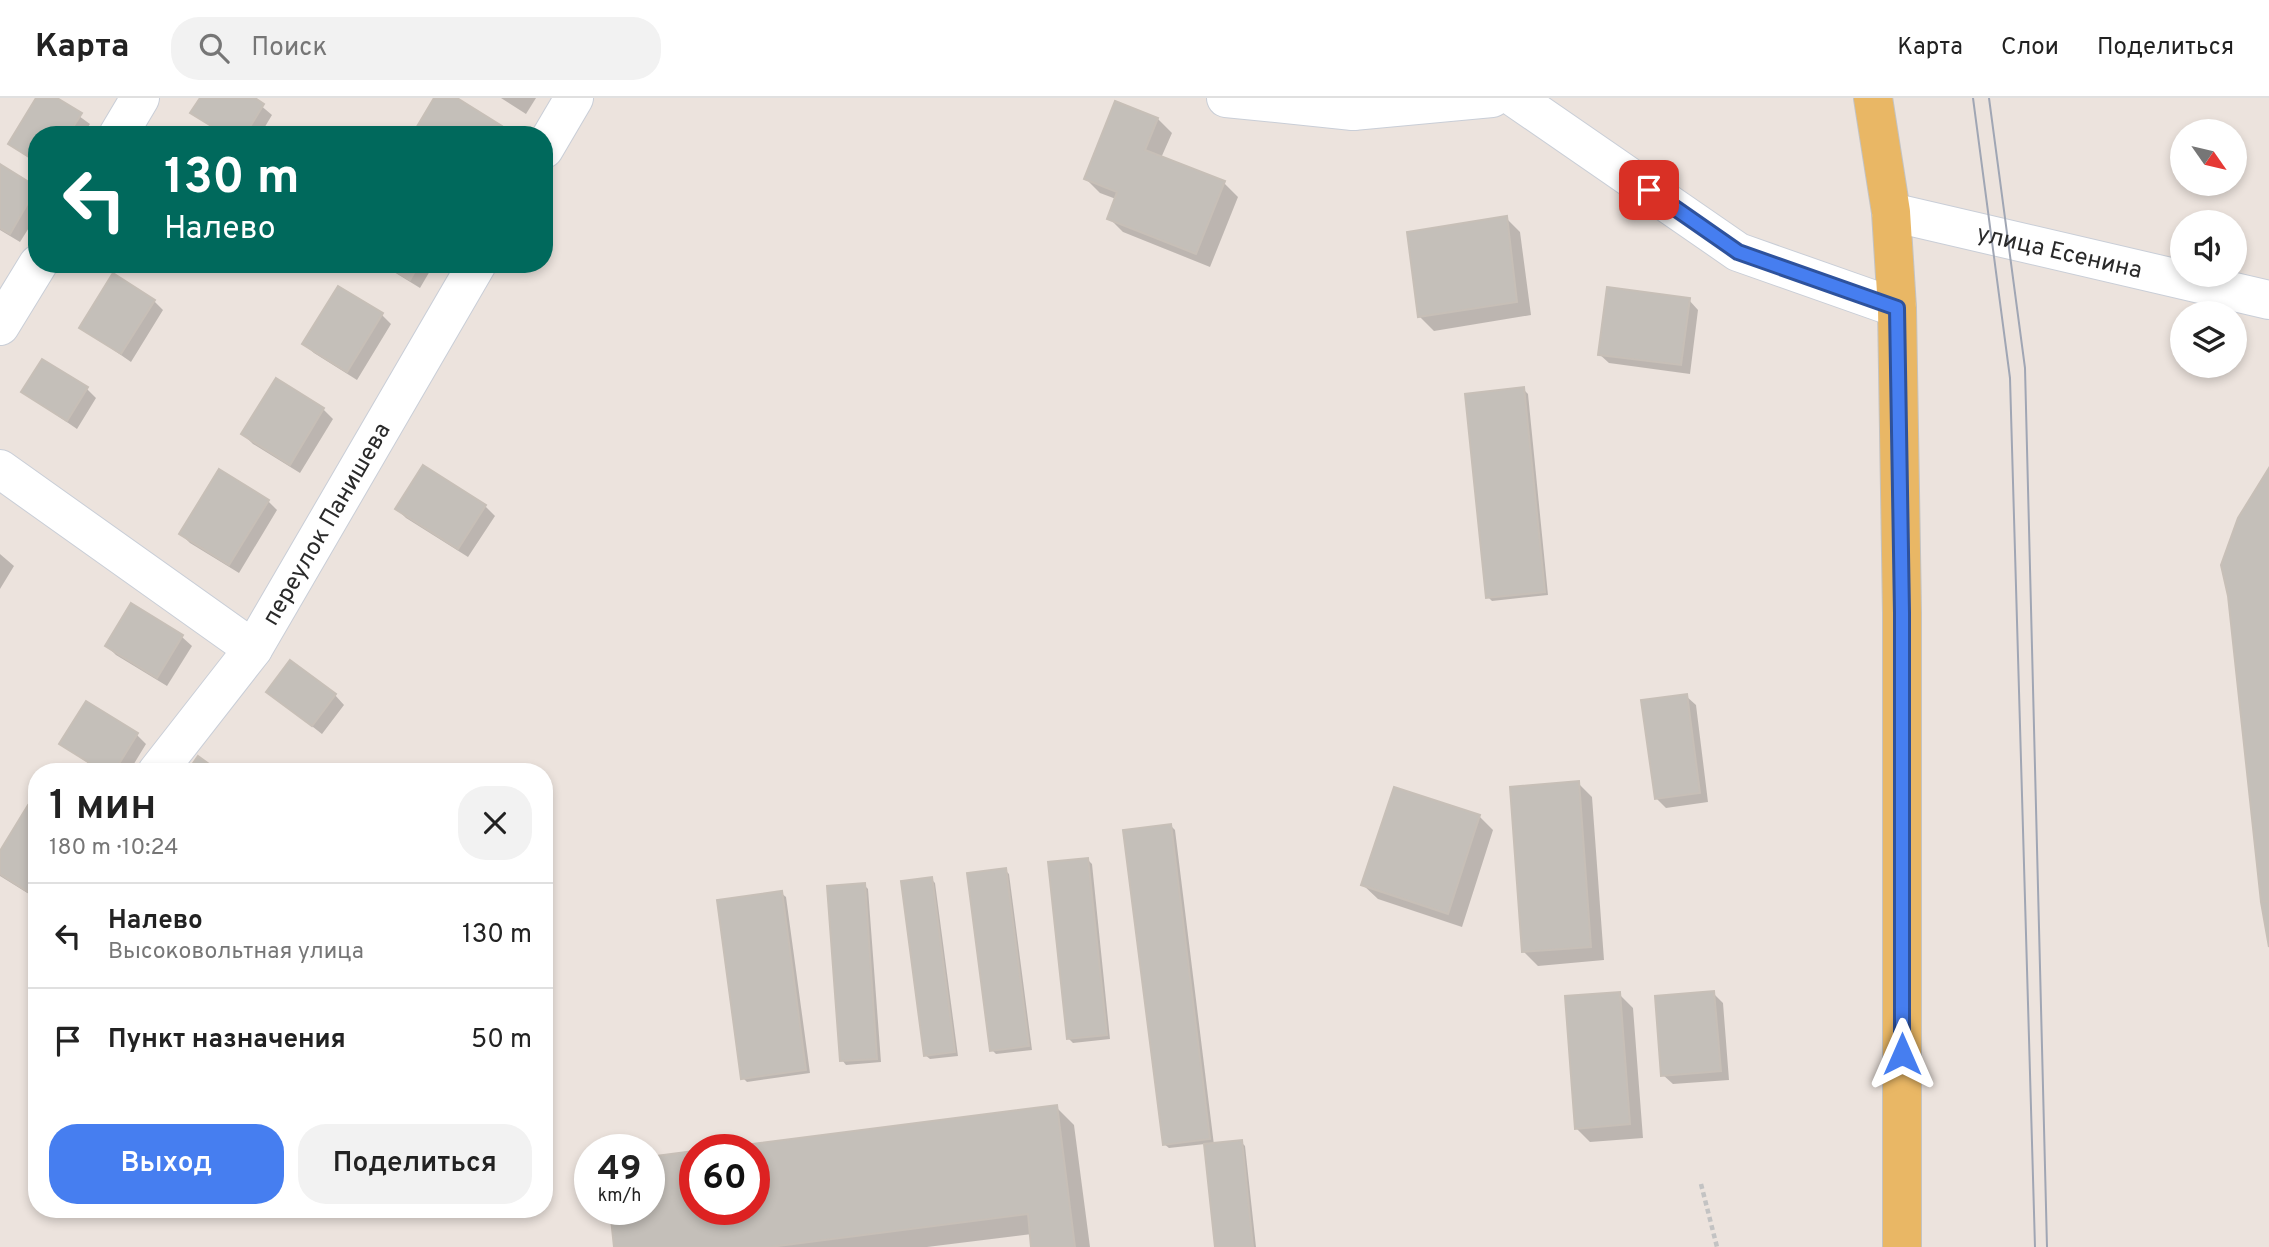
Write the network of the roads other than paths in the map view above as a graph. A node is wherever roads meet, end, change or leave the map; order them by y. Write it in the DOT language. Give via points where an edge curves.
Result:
graph roads {
  1 [pos="141,98"];
  2 [pos="574,98"];
  3 [pos="1226,98"];
  4 [pos="1492,98"];
  5 [pos="1515,98"];
  6 [pos="1873,98"];
  7 [pos="1351,104"];
  8 [pos="124,126"];
  9 [pos="553,134"];
  10 [pos="1891,212"];
  11 [pos="32,273"];
  12 [pos="472,273"];
  13 [pos="2269,300"];
  14 [pos="1897,308"];
  15 [pos="0,326"];
  16 [pos="0,469"];
  17 [pos="253,649"];
  18 [pos="164,763"];
  19 [pos="1902,1247"];
  1 -- 8 [label="street"];
  2 -- 9 [label="street"];
  3 -- 7 [label="street"];
  4 -- 7 [label="street"];
  5 -- 14 [label="street" via="1738,252"];
  6 -- 10 [label="main road"];
  10 -- 13 [label="street, улица Есенина"];
  10 -- 14 [label="main road"];
  11 -- 15 [label="street"];
  12 -- 17 [label="street, переулок Панишева"];
  14 -- 19 [label="main road"];
  16 -- 17 [label="street"];
  17 -- 18 [label="street, переулок Панишева"];
}
